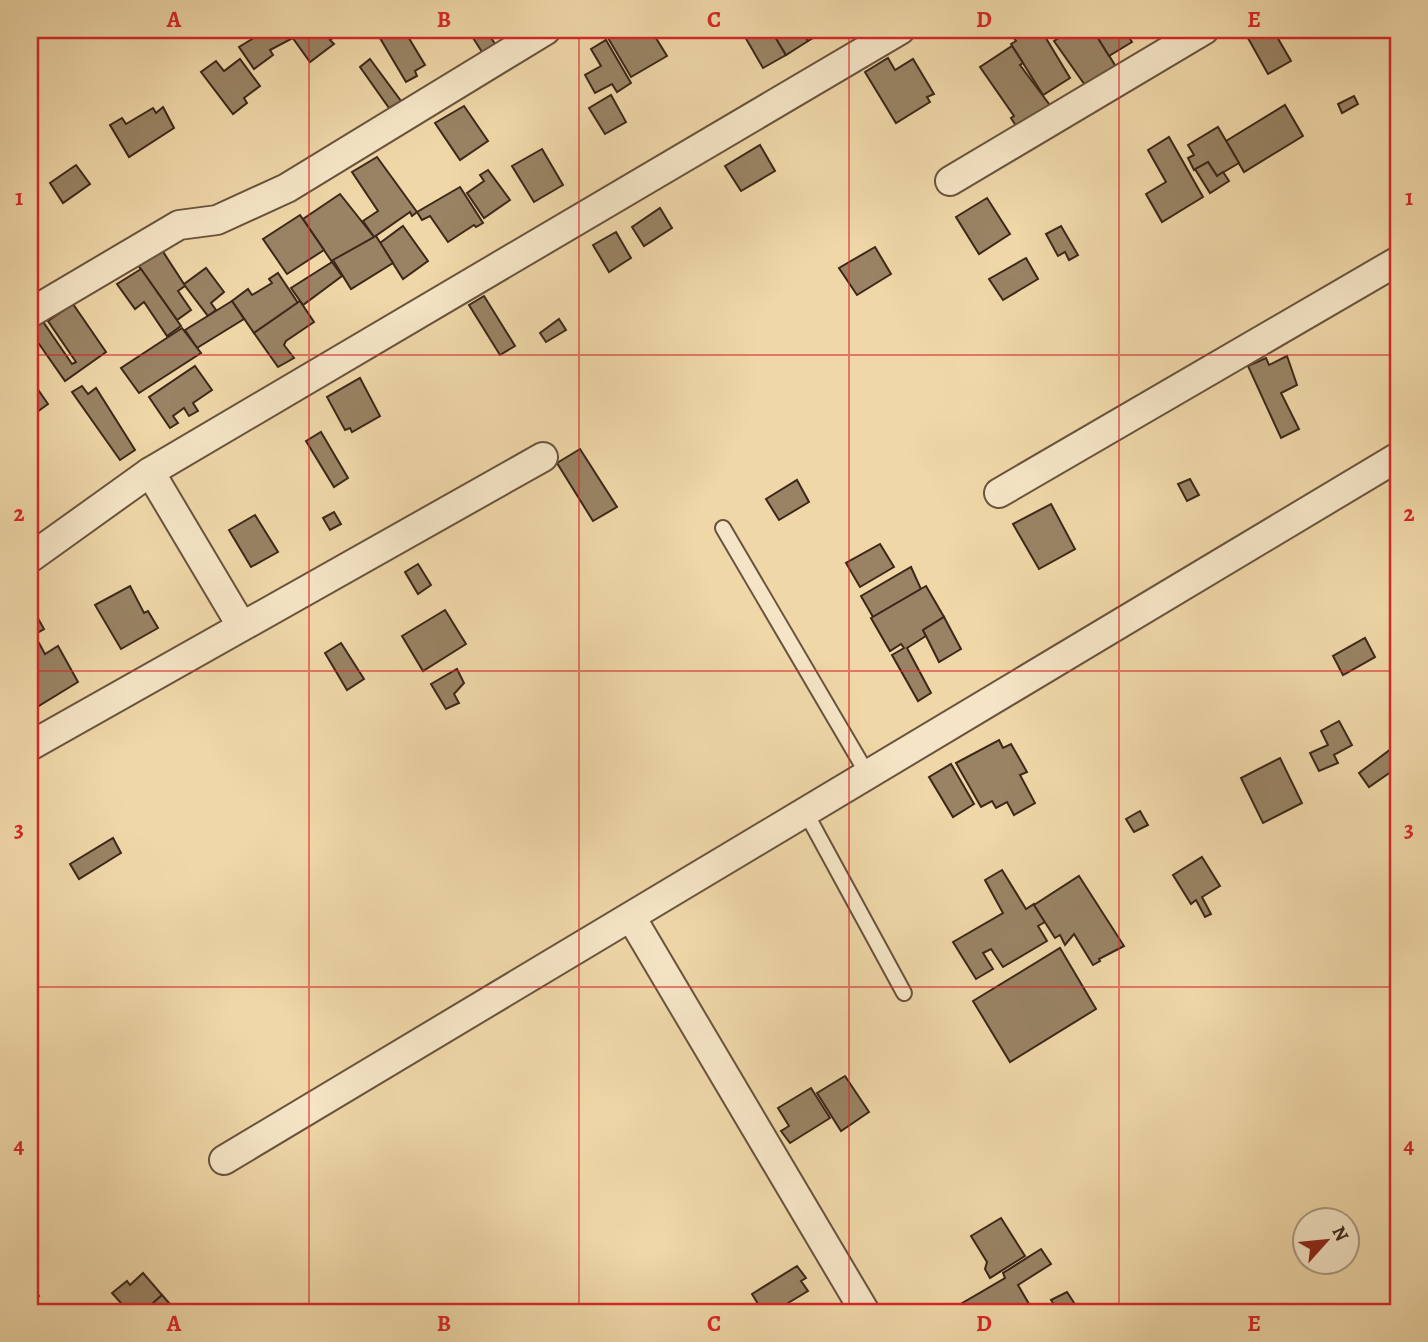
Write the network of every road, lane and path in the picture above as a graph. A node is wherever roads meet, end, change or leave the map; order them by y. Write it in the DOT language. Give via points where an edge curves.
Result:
graph roads {
  1 [pos="545,30"];
  2 [pos="900,30"];
  3 [pos="1204,30"];
  4 [pos="950,181"];
  5 [pos="1398,261"];
  6 [pos="30,313"];
  7 [pos="543,457"];
  8 [pos="1398,457"];
  9 [pos="150,472"];
  10 [pos="999,493"];
  11 [pos="723,528"];
  12 [pos="30,558"];
  13 [pos="241,625"];
  14 [pos="30,746"];
  15 [pos="868,775"];
  16 [pos="806,813"];
  17 [pos="631,917"];
  18 [pos="904,993"];
  19 [pos="224,1160"];
  20 [pos="865,1312"];
  1 -- 6 [label="street" via="287,188 217,220 179,225"];
  2 -- 9 [label="street"];
  3 -- 4 [label="street"];
  5 -- 10 [label="street"];
  7 -- 13 [label="street"];
  8 -- 15 [label="street"];
  9 -- 12 [label="street"];
  9 -- 13 [label="street"];
  11 -- 15 [label="lane"];
  13 -- 14 [label="street"];
  15 -- 16 [label="street"];
  16 -- 17 [label="street"];
  16 -- 18 [label="lane"];
  17 -- 19 [label="street"];
  17 -- 20 [label="street"];
}
